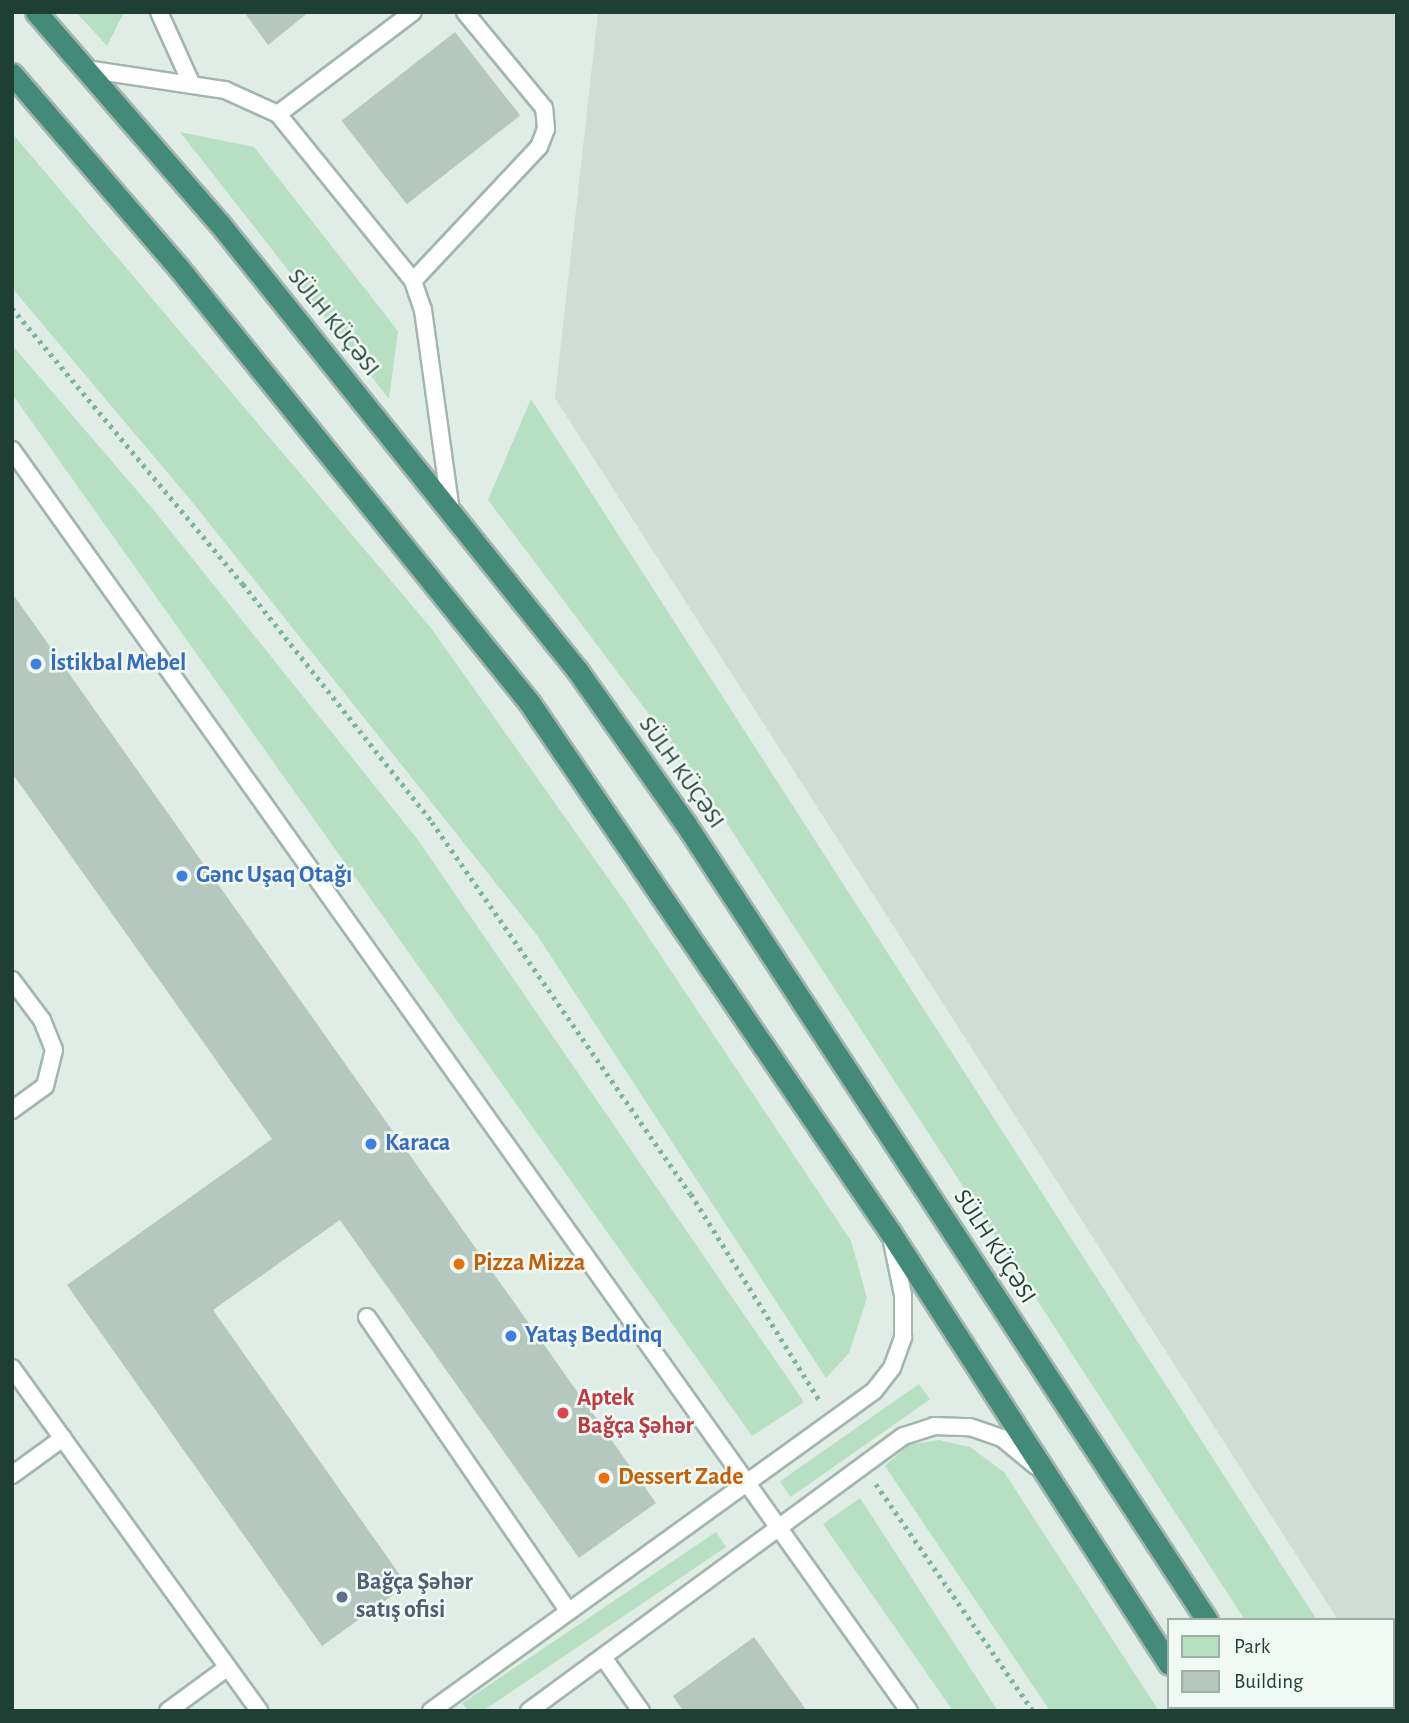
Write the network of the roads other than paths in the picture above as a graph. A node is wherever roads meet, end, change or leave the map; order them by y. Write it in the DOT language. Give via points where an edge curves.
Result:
graph roads {
  1 [pos="36,12"];
  2 [pos="159,12"];
  3 [pos="413,12"];
  4 [pos="465,12"];
  5 [pos="86,69"];
  6 [pos="12,74"];
  7 [pos="192,85"];
  8 [pos="278,114"];
  9 [pos="413,281"];
  10 [pos="12,450"];
  11 [pos="19,473"];
  12 [pos="451,512"];
  13 [pos="12,980"];
  14 [pos="12,1110"];
  15 [pos="890,1232"];
  16 [pos="367,1317"];
  17 [pos="12,1368"];
  18 [pos="63,1438"];
  19 [pos="12,1475"];
  20 [pos="1050,1479"];
  21 [pos="746,1482"];
  22 [pos="779,1528"];
  23 [pos="568,1611"];
  24 [pos="1206,1618"];
  25 [pos="603,1657"];
  26 [pos="1168,1662"];
  27 [pos="228,1667"];
  28 [pos="168,1711"];
  29 [pos="259,1711"];
  30 [pos="431,1711"];
  31 [pos="529,1711"];
  32 [pos="641,1711"];
  33 [pos="909,1711"];
  1 -- 5 [label="highway, SÜLH KÜÇƏSI"];
  2 -- 7 [label="lane"];
  3 -- 8 [label="lane"];
  4 -- 9 [label="lane" via="544,108 546,128 539,147"];
  5 -- 7 [label="lane"];
  5 -- 12 [label="highway, SÜLH KÜÇƏSI" via="219,223"];
  6 -- 15 [label="highway" via="178,267 529,702"];
  7 -- 8 [label="lane" via="225,90"];
  8 -- 9 [label="lane"];
  9 -- 12 [label="lane" via="424,310"];
  10 -- 11 [label="lane"];
  11 -- 21 [label="lane"];
  12 -- 24 [label="highway, SÜLH KÜÇƏSI" via="577,670 685,822"];
  13 -- 14 [label="lane" via="42,1020 54,1050 46,1086"];
  15 -- 20 [label="highway"];
  15 -- 21 [label="lane" via="903,1295 903,1337 892,1368 874,1391"];
  16 -- 23 [label="lane"];
  17 -- 18 [label="lane"];
  18 -- 19 [label="lane"];
  18 -- 27 [label="lane"];
  20 -- 22 [label="lane" via="1002,1438 970,1427 934,1426 904,1436"];
  20 -- 26 [label="highway"];
  21 -- 22 [label="lane"];
  21 -- 23 [label="lane"];
  22 -- 25 [label="lane"];
  22 -- 33 [label="lane"];
  23 -- 30 [label="lane"];
  25 -- 31 [label="lane"];
  25 -- 32 [label="lane"];
  27 -- 28 [label="lane"];
  27 -- 29 [label="lane"];
}
